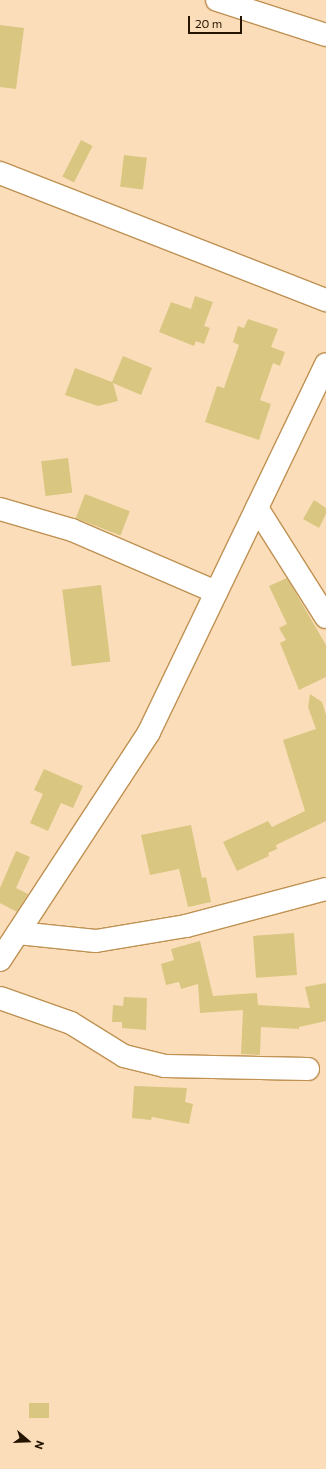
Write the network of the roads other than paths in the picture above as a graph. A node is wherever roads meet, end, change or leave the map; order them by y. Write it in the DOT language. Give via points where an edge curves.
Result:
graph roads {
  1 [pos="217,0"];
  2 [pos="326,35"];
  3 [pos="0,173"];
  4 [pos="326,300"];
  5 [pos="326,364"];
  6 [pos="257,508"];
  7 [pos="0,509"];
  8 [pos="216,592"];
  9 [pos="326,617"];
  10 [pos="326,889"];
  11 [pos="18,933"];
  12 [pos="0,960"];
  13 [pos="0,998"];
  14 [pos="308,1069"];
  1 -- 2 [label="street"];
  3 -- 4 [label="street"];
  5 -- 6 [label="street"];
  6 -- 8 [label="street"];
  6 -- 9 [label="street"];
  7 -- 8 [label="street" via="72,530"];
  8 -- 11 [label="street" via="150,732"];
  10 -- 11 [label="street" via="186,926 96,942"];
  11 -- 12 [label="street"];
  13 -- 14 [label="street" via="71,1023 124,1056 166,1066"];
}
